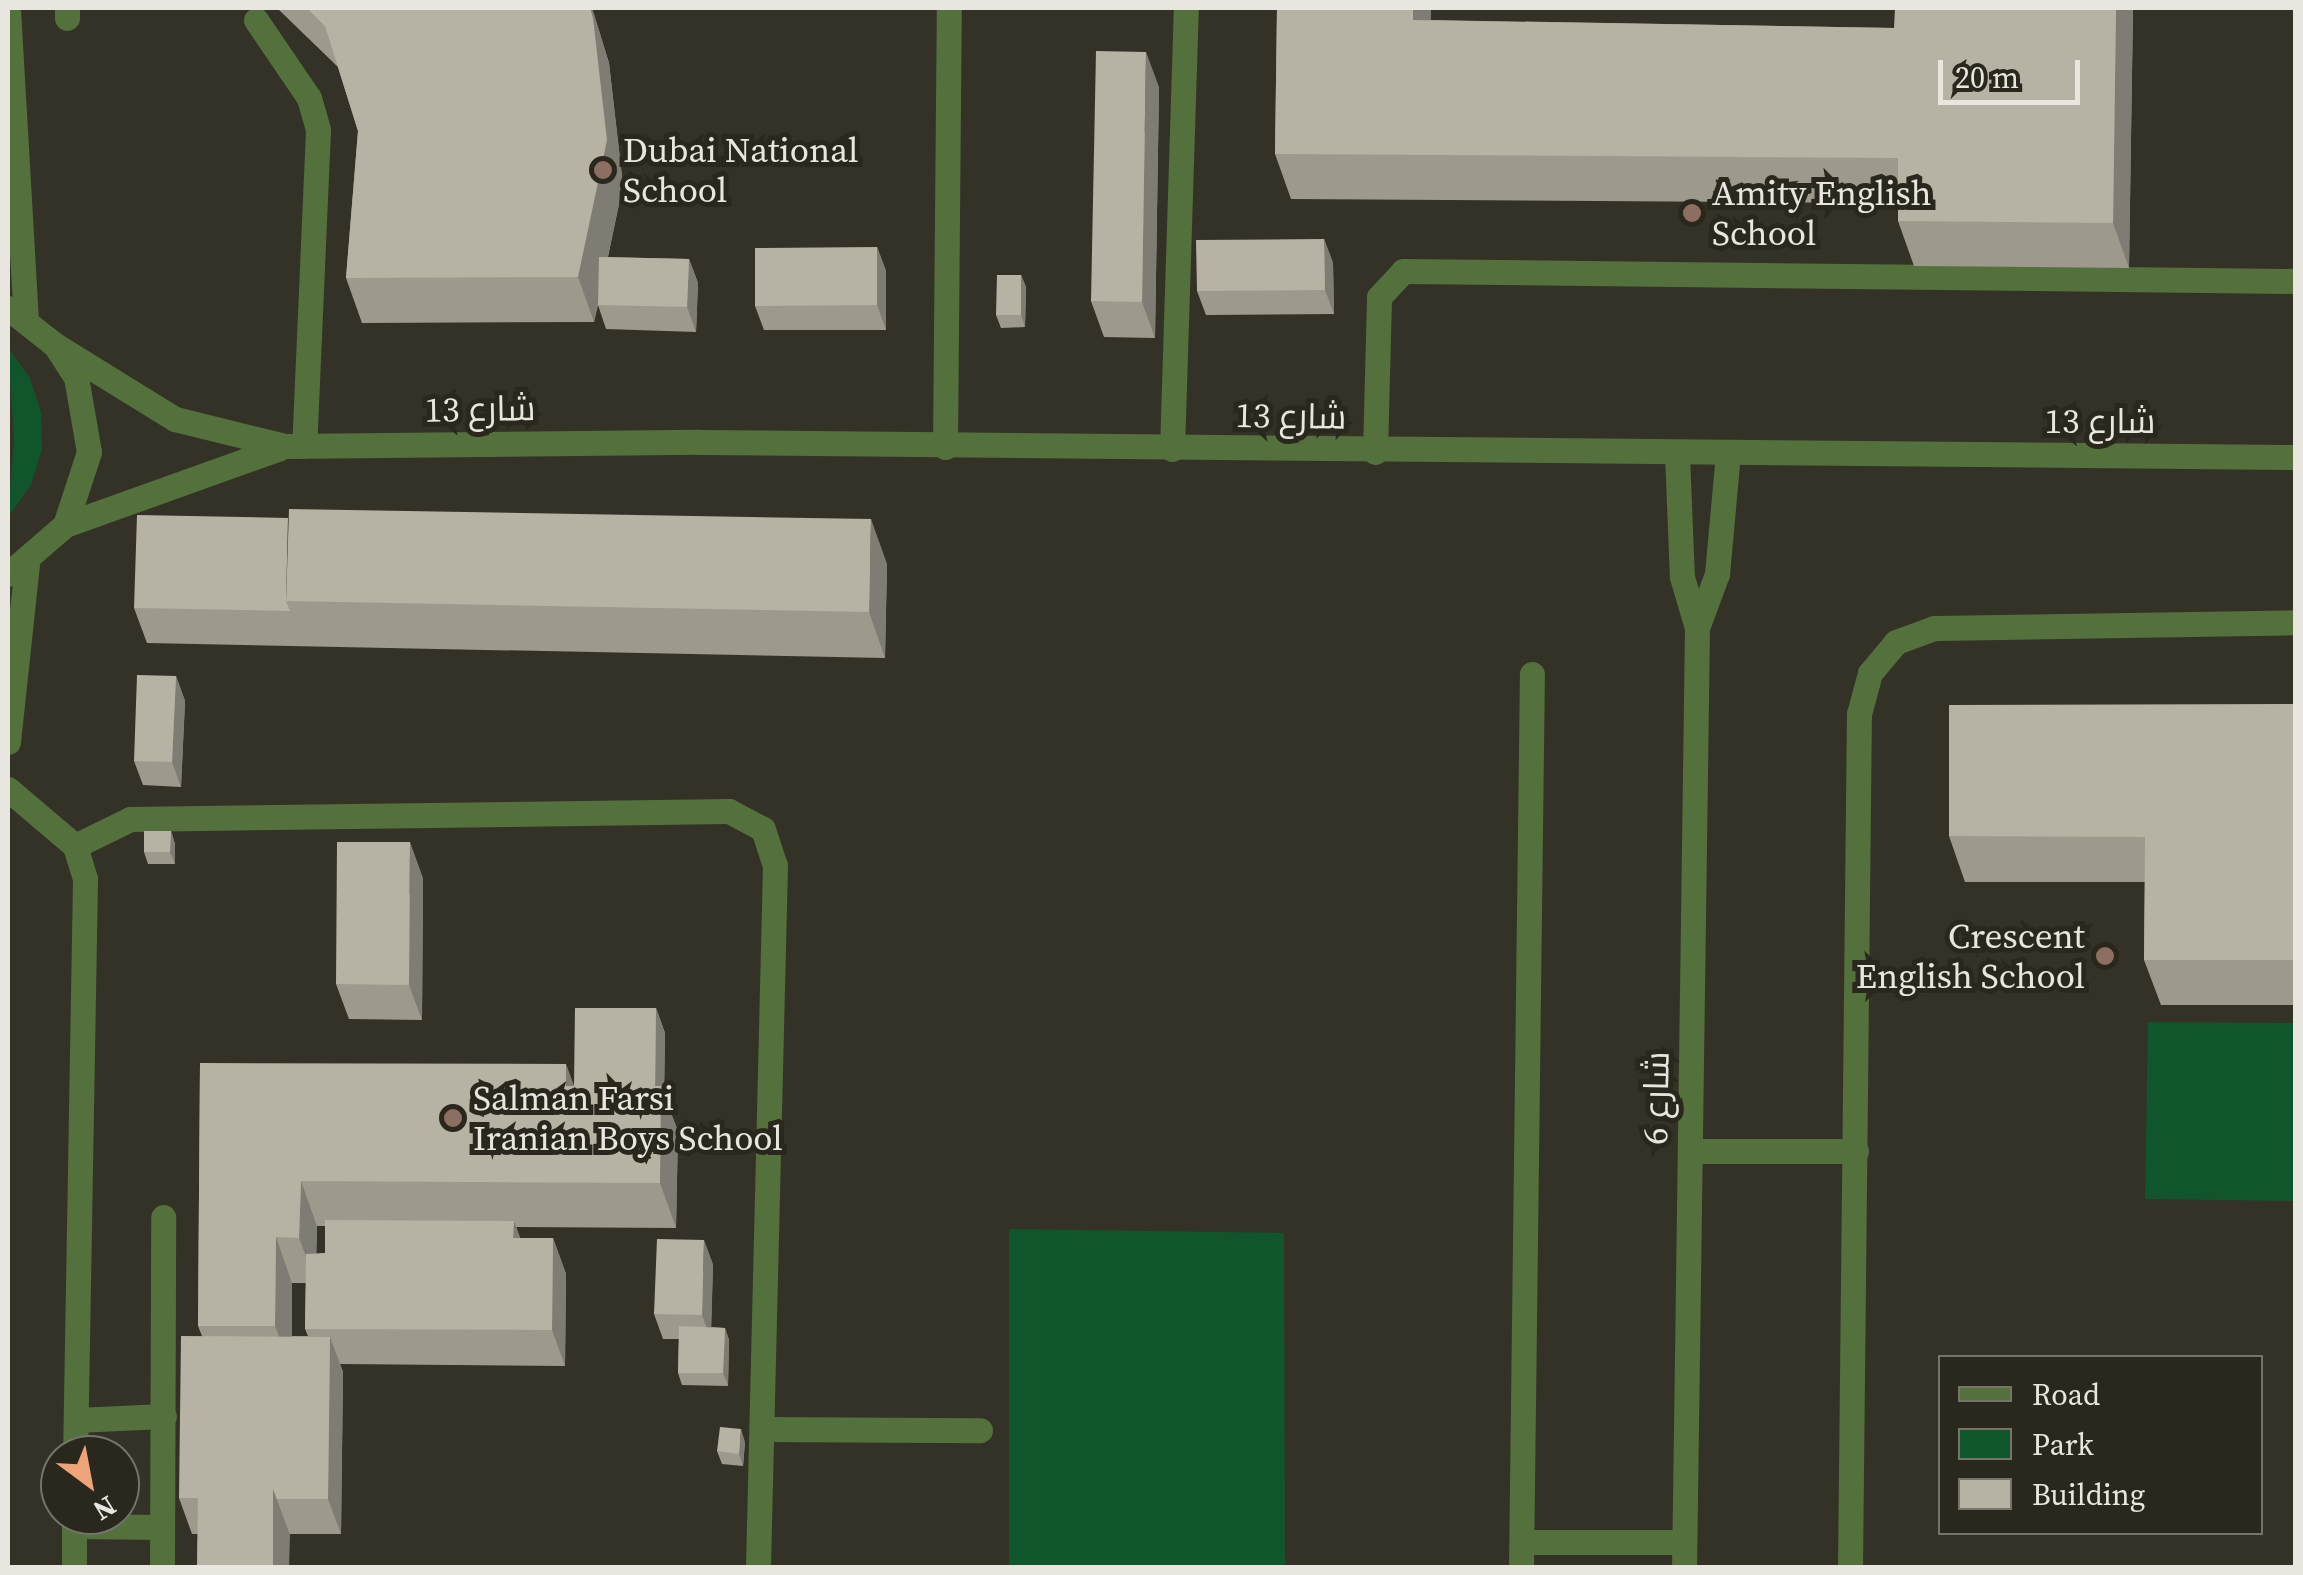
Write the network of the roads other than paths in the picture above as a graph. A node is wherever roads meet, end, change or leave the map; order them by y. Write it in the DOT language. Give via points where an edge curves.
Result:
graph roads {
  1 [pos="1186,8"];
  2 [pos="8,9"];
  3 [pos="949,10"];
  4 [pos="256,20"];
  5 [pos="2296,281"];
  6 [pos="17,313"];
  7 [pos="55,345"];
  8 [pos="295,446"];
  9 [pos="945,446"];
  10 [pos="1172,449"];
  11 [pos="1375,452"];
  12 [pos="1677,454"];
  13 [pos="1728,454"];
  14 [pos="2296,458"];
  15 [pos="64,526"];
  16 [pos="17,568"];
  17 [pos="2296,622"];
  18 [pos="1697,628"];
  19 [pos="1532,674"];
  20 [pos="8,742"];
  21 [pos="8,790"];
  22 [pos="76,846"];
  23 [pos="1690,1151"];
  24 [pos="1856,1151"];
  25 [pos="162,1218"];
  26 [pos="164,1416"];
  27 [pos="76,1420"];
  28 [pos="762,1429"];
  29 [pos="980,1430"];
  30 [pos="76,1435"];
  31 [pos="140,1525"];
  32 [pos="162,1527"];
  33 [pos="74,1535"];
  34 [pos="1521,1554"];
  35 [pos="1684,1555"];
  36 [pos="74,1568"];
  37 [pos="162,1568"];
  38 [pos="758,1568"];
  39 [pos="1850,1568"];
  1 -- 10 [label="street"];
  2 -- 6 [label="street"];
  3 -- 9 [label="street"];
  4 -- 8 [label="street" via="310,98 318,130"];
  5 -- 11 [label="street" via="1403,271 1378,296"];
  6 -- 7 [label="street"];
  7 -- 8 [label="street, شارع 13" via="175,419"];
  7 -- 15 [label="street" via="76,377 87,414 85,471"];
  8 -- 9 [label="street, شارع 13"];
  8 -- 15 [label="street, شارع 13"];
  9 -- 10 [label="street, شارع 13"];
  10 -- 11 [label="street, شارع 13"];
  11 -- 12 [label="street, شارع 13"];
  12 -- 13 [label="street, شارع 13"];
  12 -- 18 [label="street, شارع 6" via="1682,577"];
  13 -- 14 [label="street, شارع 13"];
  13 -- 18 [label="street, شارع 6" via="1717,574"];
  15 -- 16 [label="street"];
  16 -- 20 [label="street"];
  17 -- 24 [label="street" via="1934,628 1905,637 1881,656 1860,714"];
  18 -- 23 [label="street, شارع 6"];
  19 -- 34 [label="street"];
  21 -- 22 [label="street"];
  22 -- 27 [label="street" via="85,880"];
  22 -- 28 [label="street" via="130,819 729,811 763,829 775,864"];
  23 -- 24 [label="street"];
  23 -- 35 [label="street, شارع 6"];
  24 -- 39 [label="street"];
  25 -- 26 [label="street"];
  26 -- 27 [label="street"];
  26 -- 32 [label="street"];
  27 -- 30 [label="street"];
  28 -- 29 [label="street"];
  28 -- 38 [label="street"];
  31 -- 32 [label="street"];
  32 -- 37 [label="street"];
  33 -- 36 [label="street"];
  34 -- 35 [label="street"];
}
